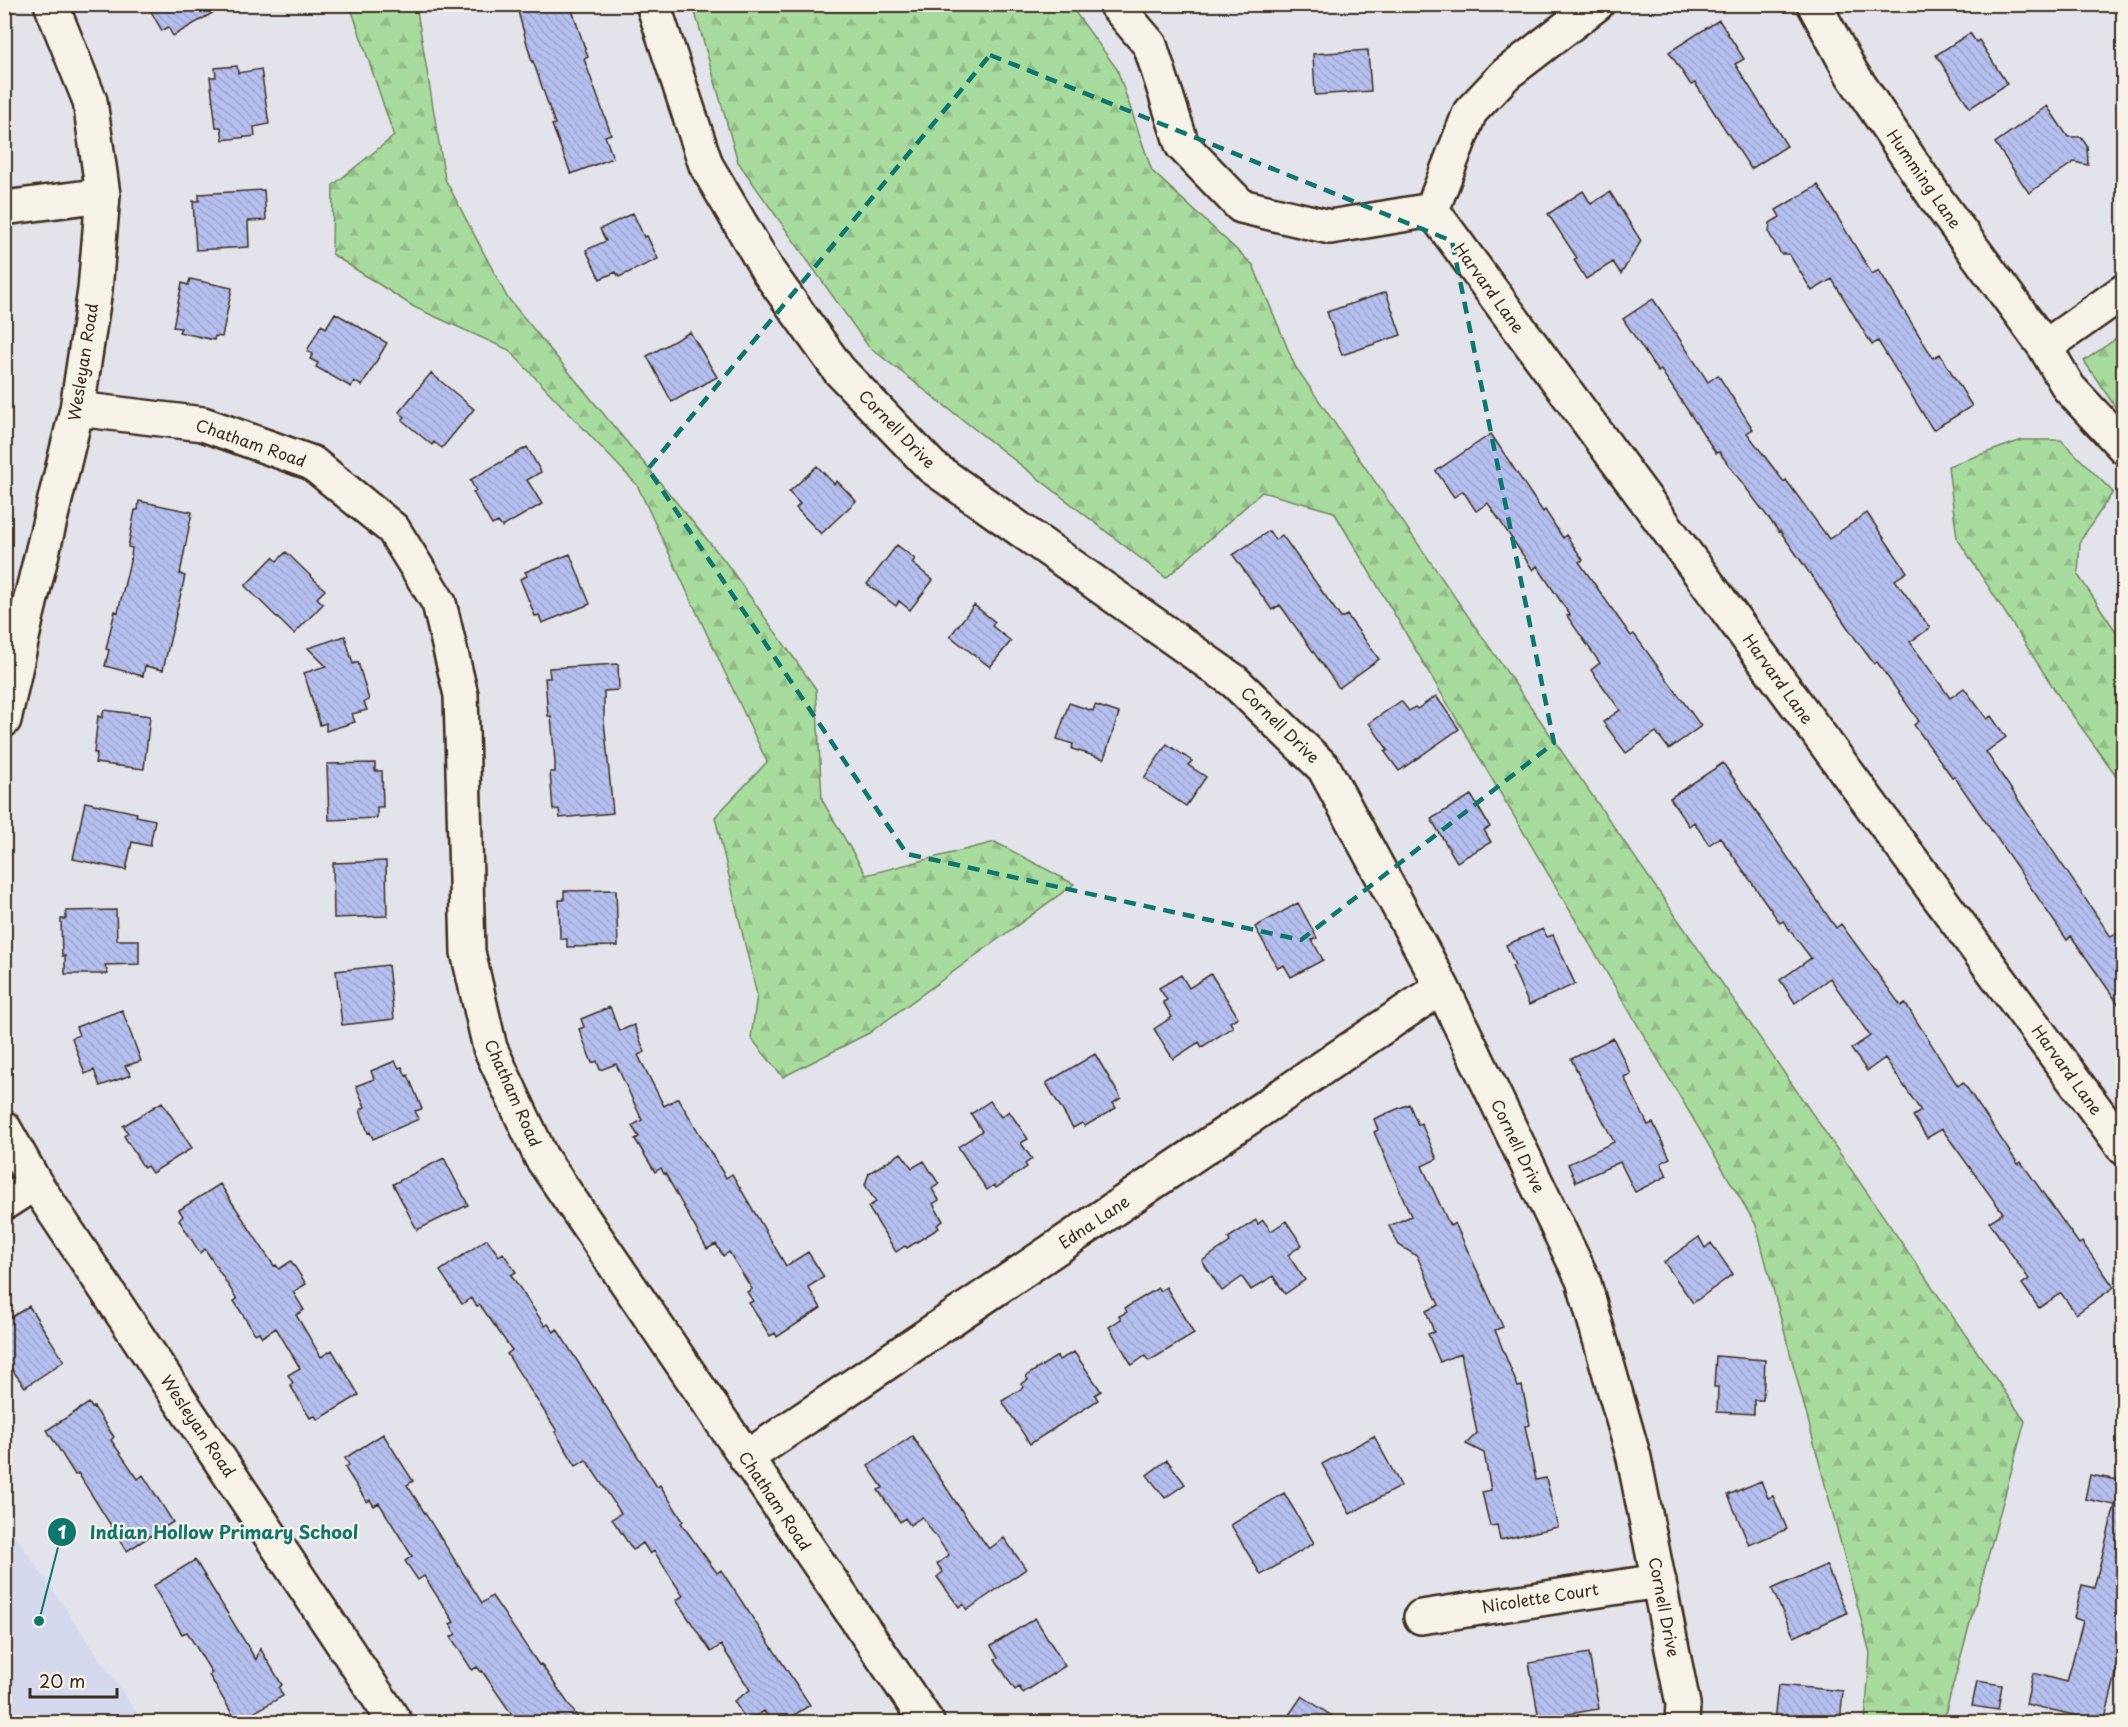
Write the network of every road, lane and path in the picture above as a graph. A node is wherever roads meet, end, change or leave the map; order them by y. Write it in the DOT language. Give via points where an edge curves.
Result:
graph roads {
  1 [pos="51,4"];
  2 [pos="653,4"];
  3 [pos="1115,4"];
  4 [pos="1597,4"];
  5 [pos="1814,4"];
  6 [pos="103,195"];
  7 [pos="4,208"];
  8 [pos="1432,210"];
  9 [pos="2124,291"];
  10 [pos="2045,347"];
  11 [pos="77,409"];
  12 [pos="2124,447"];
  13 [pos="4,720"];
  14 [pos="1442,987"];
  15 [pos="4,1128"];
  16 [pos="2124,1148"];
  17 [pos="35,1183"];
  18 [pos="4,1203"];
  19 [pos="746,1458"];
  20 [pos="1659,1581"];
  21 [pos="1421,1617"];
  22 [pos="395,1722"];
  23 [pos="927,1722"];
  24 [pos="1682,1722"];
  1 -- 6 [label="street, Wesleyan Road" via="90,101"];
  2 -- 14 [label="street, Cornell Drive" via="706,165 768,271 839,370 932,467 1234,681 1324,768"];
  3 -- 8 [label="street" via="1150,45 1182,145 1241,206 1330,227"];
  4 -- 8 [label="street" via="1506,74 1470,112"];
  5 -- 10 [label="street, Humming Lane" via="1852,74 1937,200"];
  6 -- 7 [label="street"];
  6 -- 11 [label="street, Wesleyan Road" via="95,290"];
  8 -- 16 [label="street, Harvard Lane"];
  9 -- 10 [label="street"];
  10 -- 12 [label="street, Humming Lane" via="2069,388"];
  11 -- 13 [label="street, Wesleyan Road"];
  11 -- 19 [label="street, Chatham Road" via="203,424 312,463 393,529 439,603 461,695 468,952 490,1048 541,1157"];
  14 -- 19 [label="street, Edna Lane"];
  14 -- 20 [label="street, Cornell Drive" via="1583,1280 1634,1458"];
  15 -- 17 [label="street, Wesleyan Road"];
  17 -- 18 [label="street"];
  17 -- 22 [label="street, Wesleyan Road"];
  19 -- 23 [label="street, Chatham Road"];
  20 -- 21 [label="street, Nicolette Court"];
  20 -- 24 [label="street, Cornell Drive" via="1683,1704"];
}
